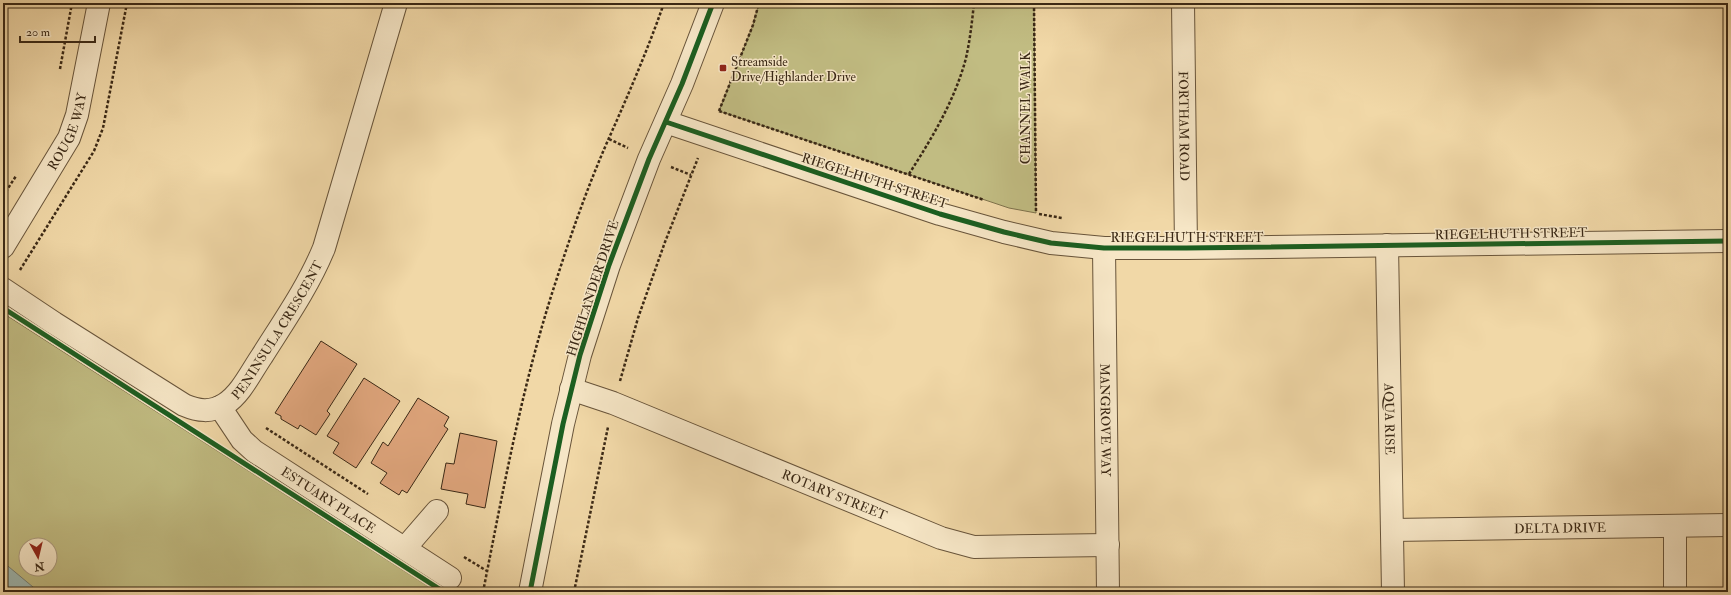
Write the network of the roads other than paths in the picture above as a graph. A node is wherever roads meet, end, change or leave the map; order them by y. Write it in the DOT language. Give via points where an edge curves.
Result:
graph roads {
  1 [pos="99,3"];
  2 [pos="396,3"];
  3 [pos="713,3"];
  4 [pos="1183,3"];
  5 [pos="666,122"];
  6 [pos="1728,241"];
  7 [pos="1387,245"];
  8 [pos="3,247"];
  9 [pos="1104,248"];
  10 [pos="1186,248"];
  11 [pos="3,288"];
  12 [pos="571,389"];
  13 [pos="220,407"];
  14 [pos="437,512"];
  15 [pos="1674,526"];
  16 [pos="1728,526"];
  17 [pos="1392,530"];
  18 [pos="1108,545"];
  19 [pos="405,548"];
  20 [pos="450,578"];
  21 [pos="530,592"];
  22 [pos="1108,592"];
  23 [pos="1393,592"];
  24 [pos="1676,592"];
  1 -- 8 [label="street, ROUGE WAY" via="77,115 69,138"];
  2 -- 13 [label="street, PENINSULA CRESCENT" via="324,248 314,271 243,386"];
  3 -- 5 [label="street, HIGHLANDER DRIVE"];
  4 -- 10 [label="street, FORTHAM ROAD"];
  5 -- 9 [label="street, RIEGELHUTH STREET" via="940,214 1051,243"];
  5 -- 12 [label="street, HIGHLANDER DRIVE" via="649,158 609,266"];
  6 -- 7 [label="street, RIEGELHUTH STREET"];
  7 -- 10 [label="street, RIEGELHUTH STREET"];
  7 -- 17 [label="street, AQUA RISE"];
  9 -- 10 [label="street, RIEGELHUTH STREET"];
  9 -- 18 [label="street, MANGROVE WAY"];
  11 -- 13 [label="street, PENINSULA CRESCENT" via="184,405 201,411"];
  12 -- 18 [label="street, ROTARY STREET" via="613,403 961,544 974,547"];
  12 -- 21 [label="street, HIGHLANDER DRIVE"];
  13 -- 19 [label="street, ESTUARY PLACE" via="242,440 254,451"];
  14 -- 19 [label="street"];
  15 -- 16 [label="street, DELTA DRIVE"];
  15 -- 17 [label="street, DELTA DRIVE"];
  15 -- 24 [label="street"];
  17 -- 23 [label="street, AQUA RISE"];
  18 -- 22 [label="street, MANGROVE WAY"];
  19 -- 20 [label="street, ESTUARY PLACE"];
}
